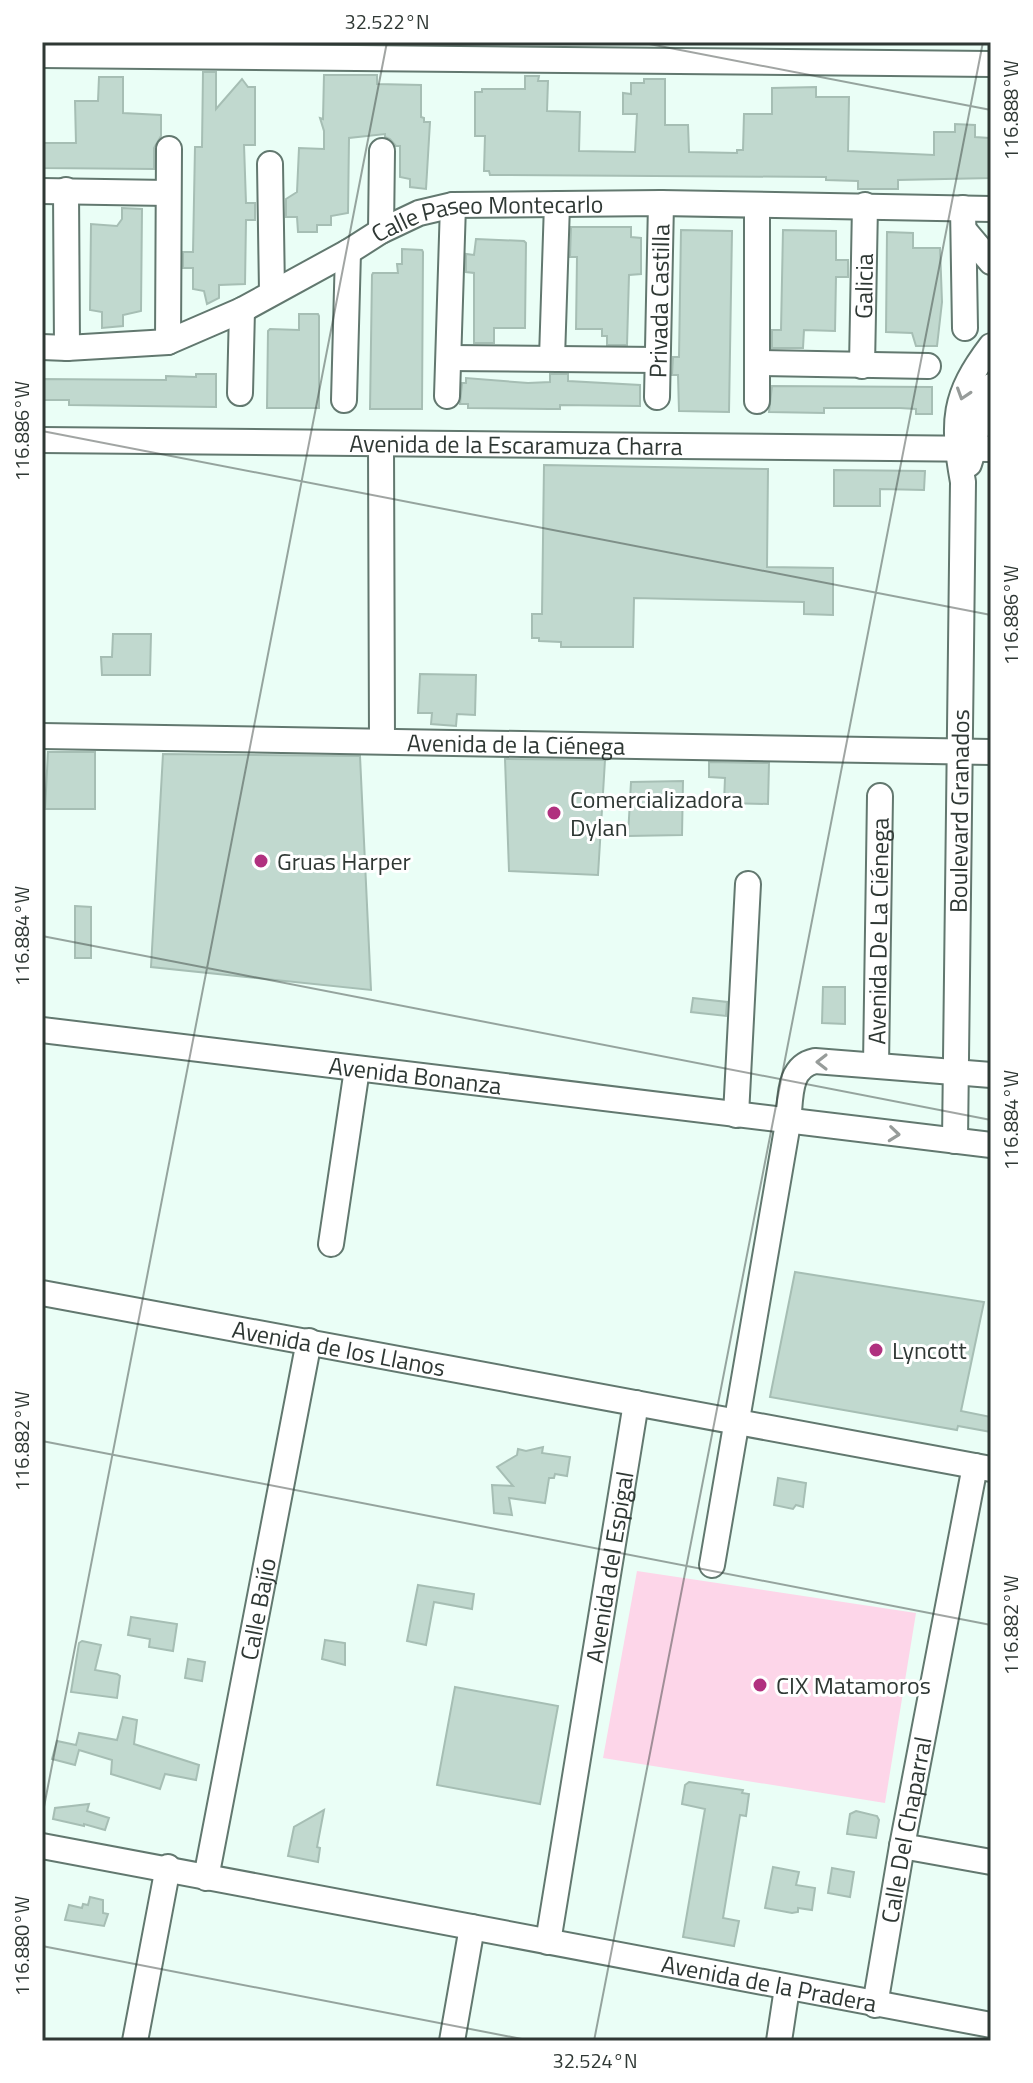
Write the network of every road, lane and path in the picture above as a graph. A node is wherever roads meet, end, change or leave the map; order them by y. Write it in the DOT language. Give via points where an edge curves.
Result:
graph roads {
  1 [pos="312,50"];
  2 [pos="702,52"];
  3 [pos="42,55"];
  4 [pos="991,64"];
  5 [pos="169,149"];
  6 [pos="382,151"];
  7 [pos="270,164"];
  8 [pos="54,191"];
  9 [pos="168,193"];
  10 [pos="661,203"];
  11 [pos="557,204"];
  12 [pos="453,205"];
  13 [pos="757,205"];
  14 [pos="865,205"];
  15 [pos="977,216"];
  16 [pos="381,231"];
  17 [pos="348,252"];
  18 [pos="991,262"];
  19 [pos="272,292"];
  20 [pos="242,310"];
  21 [pos="965,328"];
  22 [pos="168,342"];
  23 [pos="991,346"];
  24 [pos="42,347"];
  25 [pos="67,348"];
  26 [pos="449,358"];
  27 [pos="552,358"];
  28 [pos="657,360"];
  29 [pos="758,363"];
  30 [pos="862,366"];
  31 [pos="928,366"];
  32 [pos="991,386"];
  33 [pos="240,393"];
  34 [pos="447,396"];
  35 [pos="657,397"];
  36 [pos="344,400"];
  37 [pos="757,401"];
  38 [pos="42,440"];
  39 [pos="381,445"];
  40 [pos="974,448"];
  41 [pos="42,736"];
  42 [pos="382,741"];
  43 [pos="960,751"];
  44 [pos="991,752"];
  45 [pos="880,796"];
  46 [pos="748,884"];
  47 [pos="42,1030"];
  48 [pos="876,1065"];
  49 [pos="357,1069"];
  50 [pos="955,1071"];
  51 [pos="991,1075"];
  52 [pos="736,1115"];
  53 [pos="788,1123"];
  54 [pos="955,1141"];
  55 [pos="991,1145"];
  56 [pos="331,1244"];
  57 [pos="42,1293"];
  58 [pos="309,1341"];
  59 [pos="636,1403"];
  60 [pos="736,1422"];
  61 [pos="983,1467"];
  62 [pos="712,1565"];
  63 [pos="42,1846"];
  64 [pos="902,1846"];
  65 [pos="991,1862"];
  66 [pos="168,1867"];
  67 [pos="206,1878"];
  68 [pos="472,1927"];
  69 [pos="548,1942"];
  70 [pos="787,1988"];
  71 [pos="875,2005"];
  72 [pos="991,2025"];
  73 [pos="135,2041"];
  74 [pos="452,2041"];
  75 [pos="779,2041"];
  1 -- 2 [label="street"];
  1 -- 3 [label="street"];
  2 -- 4 [label="street"];
  5 -- 9 [label="street"];
  6 -- 16 [label="street"];
  7 -- 19 [label="street"];
  8 -- 9 [label="street"];
  8 -- 25 [label="street"];
  9 -- 22 [label="street"];
  10 -- 11 [label="street, Calle Paseo Montecarlo"];
  10 -- 13 [label="street, Calle Paseo Montecarlo"];
  10 -- 28 [label="street, Privada Castilla"];
  11 -- 12 [label="street, Calle Paseo Montecarlo"];
  11 -- 27 [label="street"];
  12 -- 16 [label="street, Calle Paseo Montecarlo" via="419,213"];
  12 -- 26 [label="street"];
  13 -- 14 [label="street, Calle Paseo Montecarlo"];
  13 -- 29 [label="street"];
  14 -- 15 [label="street, Calle Paseo Montecarlo"];
  14 -- 30 [label="street, Galicia"];
  15 -- 18 [label="street"];
  15 -- 21 [label="street"];
  16 -- 17 [label="street, Calle Paseo Montecarlo"];
  17 -- 19 [label="street, Calle Paseo Montecarlo"];
  17 -- 36 [label="street"];
  19 -- 20 [label="street, Calle Paseo Montecarlo"];
  20 -- 22 [label="street, Calle Paseo Montecarlo"];
  20 -- 33 [label="street"];
  22 -- 25 [label="street, Calle Paseo Montecarlo"];
  23 -- 40 [label="street, Boulevard Granados, one-way" via="961,393 957,415"];
  24 -- 25 [label="street, Calle Paseo Montecarlo"];
  26 -- 27 [label="street"];
  26 -- 34 [label="street"];
  27 -- 28 [label="street"];
  28 -- 35 [label="street, Privada Castilla"];
  29 -- 30 [label="street"];
  29 -- 37 [label="street"];
  30 -- 31 [label="street"];
  32 -- 40 [label="street, Boulevard Granados" via="979,412"];
  38 -- 39 [label="street, Avenida de la Escaramuza Charra"];
  39 -- 40 [label="street, Avenida de la Escaramuza Charra"];
  39 -- 42 [label="street"];
  40 -- 43 [label="street, Boulevard Granados" via="963,482"];
  41 -- 42 [label="street, Avenida de la Ciénega"];
  42 -- 43 [label="street, Avenida de la Ciénega"];
  43 -- 44 [label="street, Avenida de la Ciénega"];
  43 -- 50 [label="street, Boulevard Granados"];
  45 -- 48 [label="street, Avenida De La Ciénega"];
  46 -- 52 [label="street"];
  47 -- 49 [label="street, Avenida Bonanza"];
  48 -- 50 [label="street"];
  48 -- 53 [label="street, one-way" via="805,1063 793,1080"];
  49 -- 52 [label="street, Avenida Bonanza"];
  49 -- 56 [label="street"];
  50 -- 51 [label="street"];
  50 -- 54 [label="street, Boulevard Granados"];
  52 -- 53 [label="street, Avenida Bonanza"];
  53 -- 54 [label="street, Avenida Bonanza, one-way"];
  53 -- 60 [label="street"];
  54 -- 55 [label="street, Avenida Bonanza"];
  57 -- 58 [label="street, Avenida de los Llanos"];
  58 -- 59 [label="street, Avenida de los Llanos"];
  58 -- 67 [label="street, Calle Bajío"];
  59 -- 60 [label="street"];
  59 -- 69 [label="street, Avenida del Espigal"];
  60 -- 61 [label="street"];
  60 -- 62 [label="street"];
  61 -- 64 [label="street, Calle Del Chaparral"];
  63 -- 66 [label="street"];
  64 -- 65 [label="street"];
  64 -- 71 [label="street, Calle Del Chaparral"];
  66 -- 67 [label="street"];
  66 -- 73 [label="street"];
  67 -- 68 [label="street"];
  68 -- 69 [label="street"];
  68 -- 74 [label="street"];
  69 -- 70 [label="street, Avenida de la Pradera"];
  70 -- 71 [label="street, Avenida de la Pradera"];
  70 -- 75 [label="street"];
  71 -- 72 [label="street, Avenida de la Pradera"];
}
